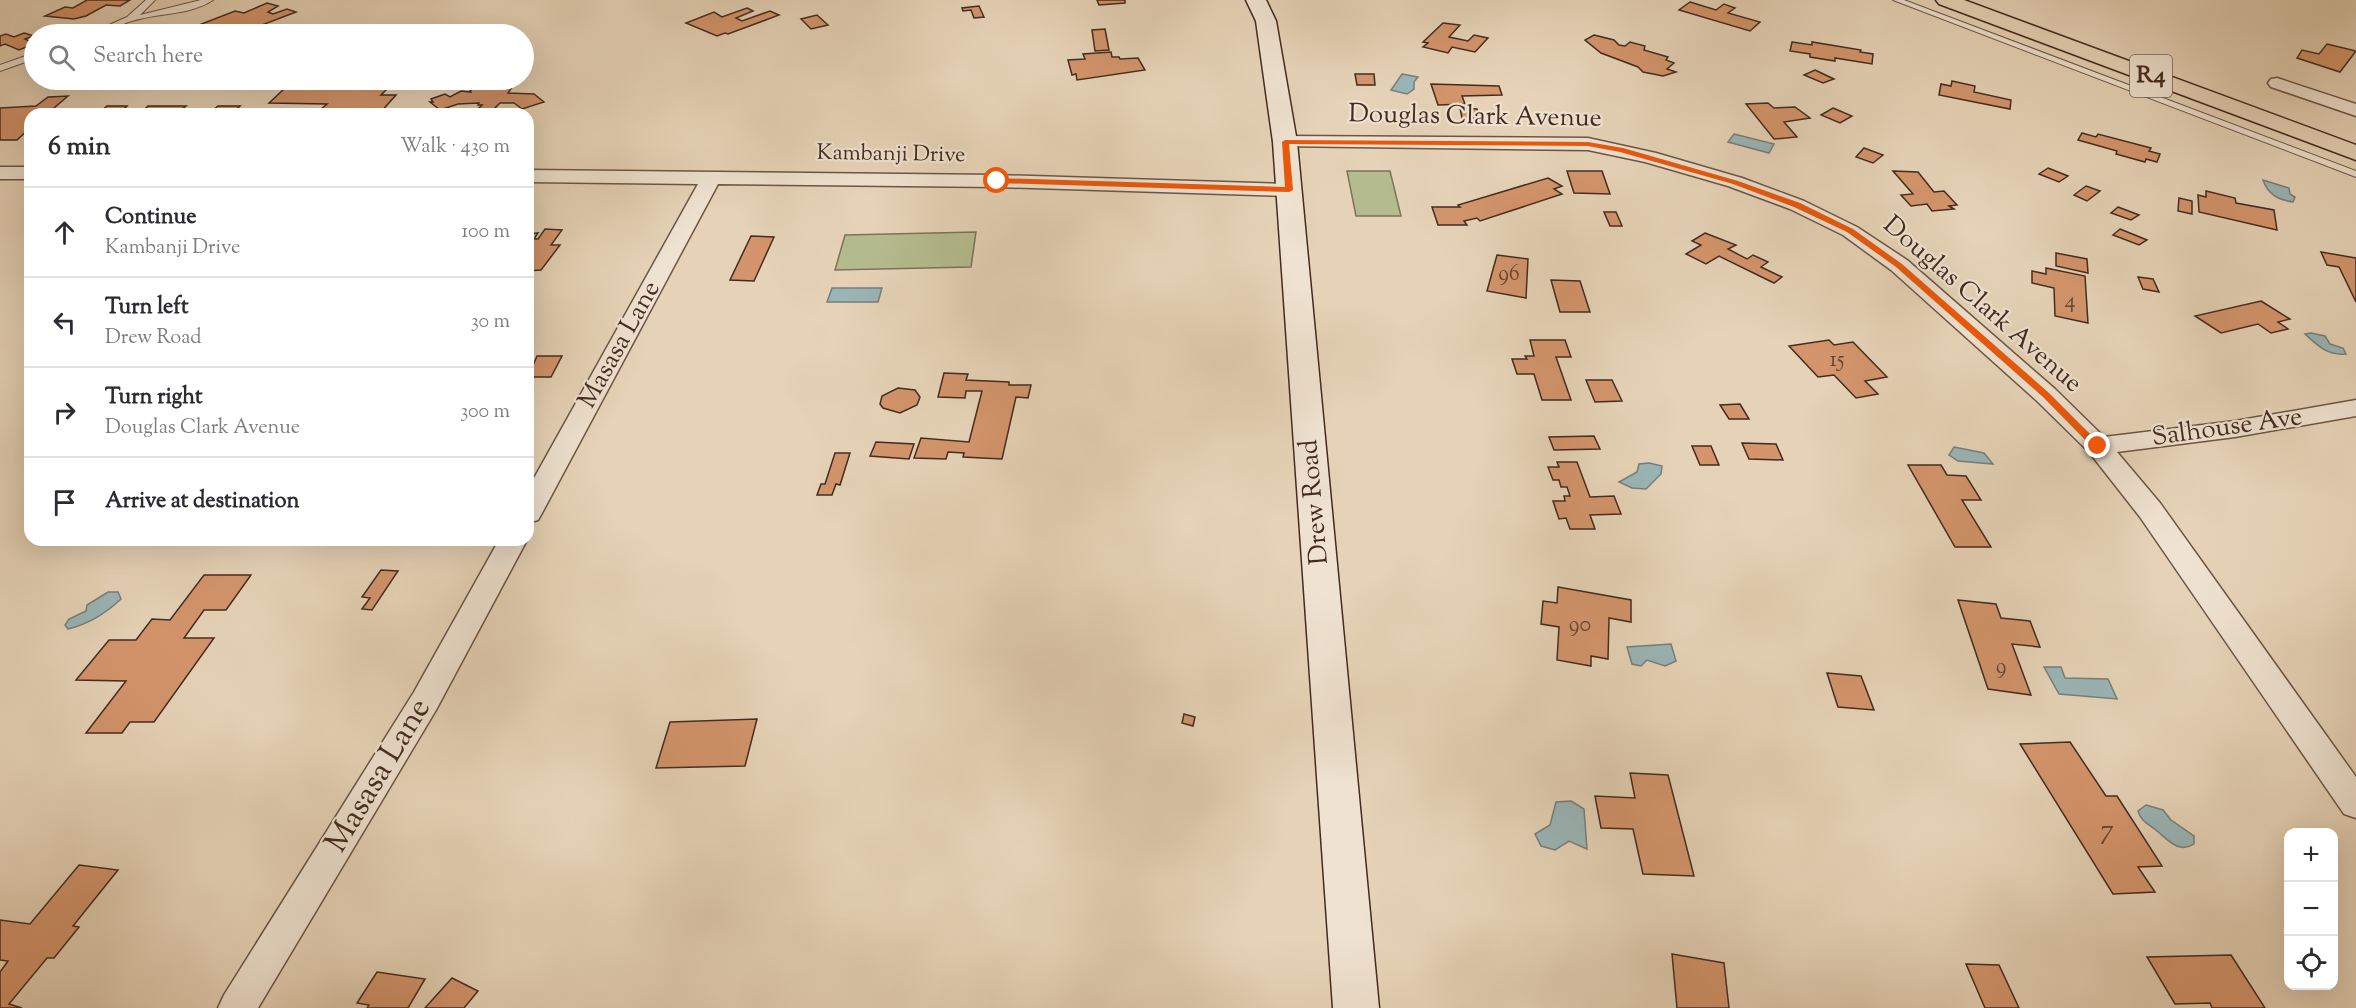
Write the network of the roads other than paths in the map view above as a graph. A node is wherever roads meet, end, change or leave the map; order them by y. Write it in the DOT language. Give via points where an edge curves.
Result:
graph roads {
  1 [pos="151,0"];
  2 [pos="209,0"];
  3 [pos="1256,0"];
  4 [pos="1897,0"];
  5 [pos="1946,0"];
  6 [pos="130,19"];
  7 [pos="118,24"];
  8 [pos="24,60"];
  9 [pos="0,68"];
  10 [pos="2277,83"];
  11 [pos="2356,110"];
  12 [pos="1285,142"];
  13 [pos="2356,153"];
  14 [pos="0,173"];
  15 [pos="24,173"];
  16 [pos="2356,174"];
  17 [pos="534,176"];
  18 [pos="712,177"];
  19 [pos="1289,190"];
  20 [pos="2356,408"];
  21 [pos="2098,446"];
  22 [pos="534,502"];
  23 [pos="510,546"];
  24 [pos="2356,804"];
  25 [pos="237,1008"];
  26 [pos="1356,1008"];
  1 -- 6 [label="lane"];
  2 -- 6 [label="lane"];
  3 -- 12 [label="street, Drew Road" via="1266,21"];
  4 -- 16 [label="lane"];
  5 -- 13 [label="highway, R4"];
  6 -- 7 [label="lane"];
  8 -- 9 [label="lane"];
  10 -- 11 [label="street"];
  12 -- 19 [label="street, Drew Road"];
  12 -- 21 [label="street, Douglas Clark Avenue" via="1588,144 1698,171 1797,205 1850,231 1899,265"];
  14 -- 15 [label="street"];
  17 -- 18 [label="street, Kambanji Drive"];
  18 -- 19 [label="street, Kambanji Drive"];
  18 -- 22 [label="street, Masasa Lane"];
  19 -- 26 [label="street, Drew Road"];
  20 -- 21 [label="street, Salhouse Ave" via="2235,429"];
  21 -- 24 [label="street, Douglas Clark Avenue" via="2150,510"];
  23 -- 25 [label="street, Masasa Lane" via="425,701"];
}
